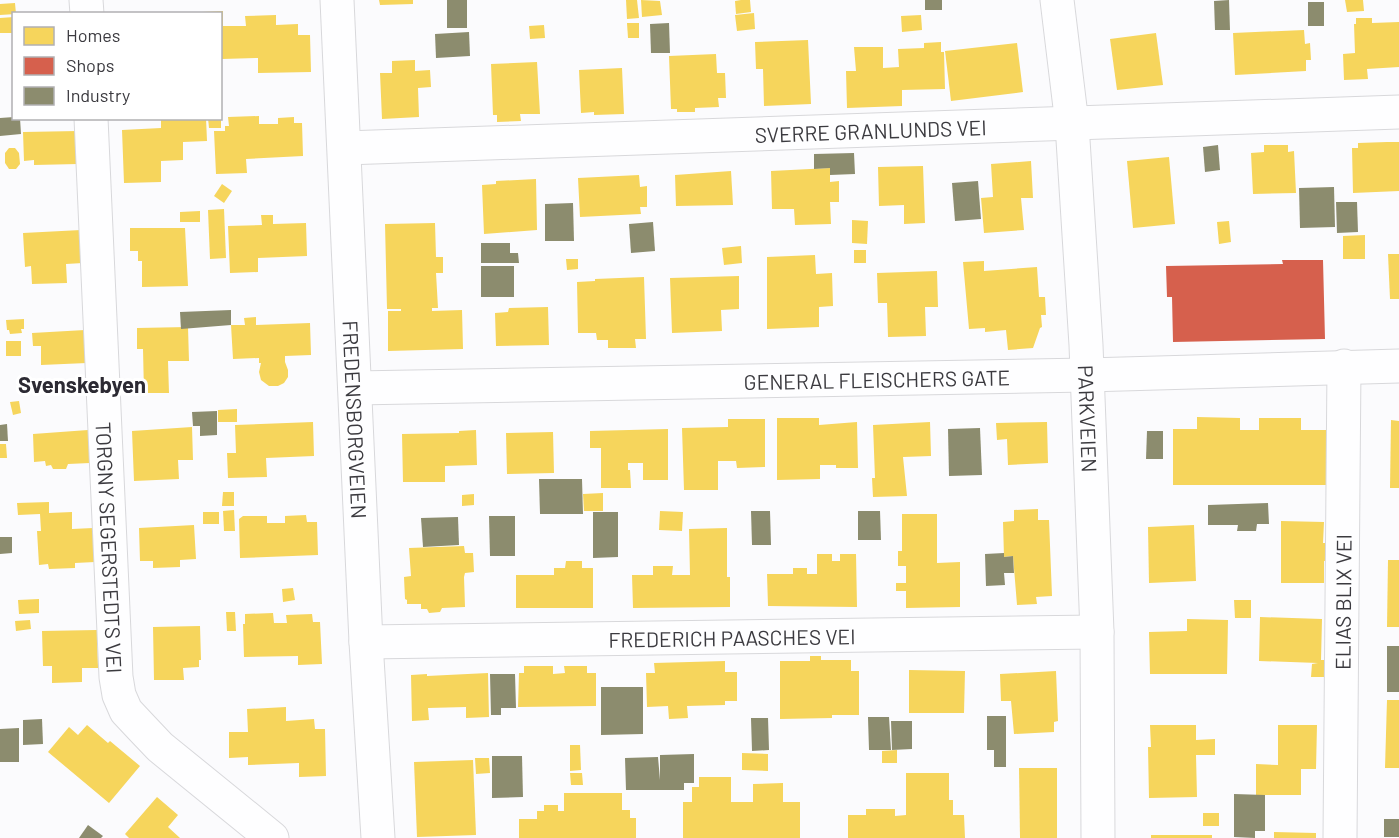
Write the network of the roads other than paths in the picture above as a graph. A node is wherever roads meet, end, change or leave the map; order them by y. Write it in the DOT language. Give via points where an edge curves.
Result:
graph roads {
  1 [pos="337,0"];
  2 [pos="1057,0"];
  3 [pos="1399,112"];
  4 [pos="91,120"];
  5 [pos="1072,124"];
  6 [pos="345,148"];
  7 [pos="1344,366"];
  8 [pos="1399,366"];
  9 [pos="1087,375"];
  10 [pos="355,388"];
  11 [pos="1097,632"];
  12 [pos="366,642"];
  13 [pos="272,838"];
  14 [pos="378,838"];
  15 [pos="1098,838"];
  16 [pos="1340,838"];
  1 -- 6 [label="street, FREDENSBORGVEIEN"];
  2 -- 5 [label="street, PARKVEIEN"];
  3 -- 5 [label="street, SVERRE GRANLUNDS VEI"];
  4 -- 13 [label="street, TORGNY SEGERSTEDTS VEI" via="119,695 126,711 160,747"];
  5 -- 6 [label="street, SVERRE GRANLUNDS VEI"];
  5 -- 9 [label="street, PARKVEIEN"];
  6 -- 10 [label="street, FREDENSBORGVEIEN"];
  7 -- 8 [label="street, GENERAL FLEISCHERS GATE"];
  7 -- 9 [label="street, GENERAL FLEISCHERS GATE"];
  7 -- 16 [label="street, ELIAS BLIX VEI"];
  9 -- 10 [label="street, GENERAL FLEISCHERS GATE"];
  9 -- 11 [label="street, PARKVEIEN"];
  10 -- 12 [label="street, FREDENSBORGVEIEN"];
  11 -- 12 [label="street, FREDERICH PAASCHES VEI"];
  11 -- 15 [label="street, PARKVEIEN"];
  12 -- 14 [label="street, FREDENSBORGVEIEN"];
}
